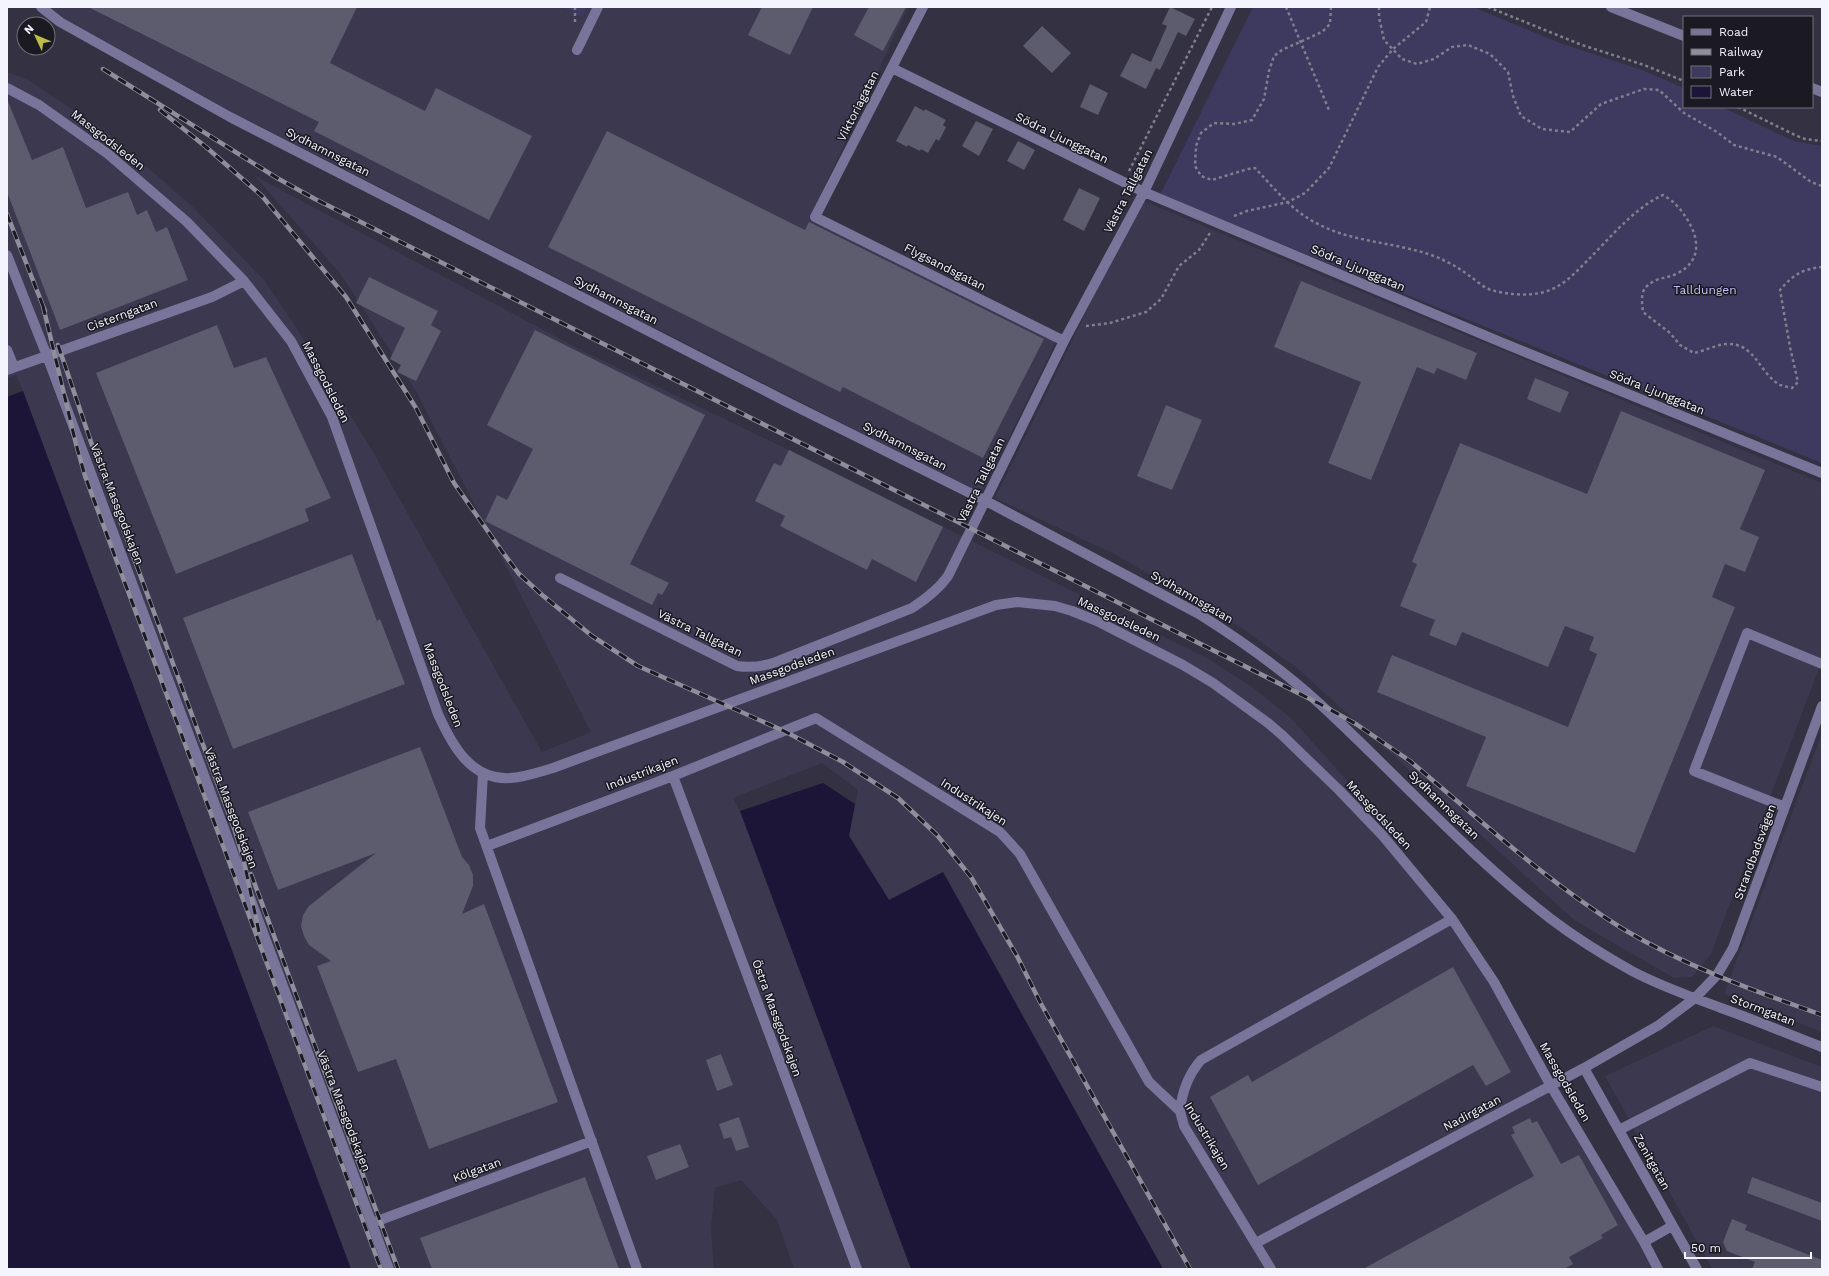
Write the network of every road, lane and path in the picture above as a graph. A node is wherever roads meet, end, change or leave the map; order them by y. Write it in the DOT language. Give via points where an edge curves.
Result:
graph roads {
  1 [pos="41,7"];
  2 [pos="598,7"];
  3 [pos="923,7"];
  4 [pos="1212,7"];
  5 [pos="1231,7"];
  6 [pos="1286,7"];
  7 [pos="1330,7"];
  8 [pos="1379,7"];
  9 [pos="1430,7"];
  10 [pos="1488,7"];
  11 [pos="1610,7"];
  12 [pos="1683,36"];
  13 [pos="1300,41"];
  14 [pos="1393,49"];
  15 [pos="577,50"];
  16 [pos="892,68"];
  17 [pos="1683,81"];
  18 [pos="7,88"];
  19 [pos="1740,108"];
  20 [pos="1330,110"];
  21 [pos="1822,141"];
  22 [pos="1124,182"];
  23 [pos="1822,186"];
  24 [pos="1144,192"];
  25 [pos="1288,202"];
  26 [pos="815,217"];
  27 [pos="1216,223"];
  28 [pos="7,255"];
  29 [pos="1822,267"];
  30 [pos="244,281"];
  31 [pos="1071,328"];
  32 [pos="1064,341"];
  33 [pos="7,350"];
  34 [pos="47,356"];
  35 [pos="11,369"];
  36 [pos="1822,473"];
  37 [pos="986,501"];
  38 [pos="560,578"];
  39 [pos="1822,664"];
  40 [pos="1822,706"];
  41 [pos="483,773"];
  42 [pos="673,776"];
  43 [pos="1785,807"];
  44 [pos="487,846"];
  45 [pos="1452,919"];
  46 [pos="1695,998"];
  47 [pos="1822,1047"];
  48 [pos="1584,1068"];
  49 [pos="1551,1086"];
  50 [pos="1822,1087"];
  51 [pos="1180,1111"];
  52 [pos="1618,1130"];
  53 [pos="592,1141"];
  54 [pos="372,1223"];
  55 [pos="1672,1226"];
  56 [pos="1644,1242"];
  57 [pos="1256,1243"];
  58 [pos="389,1269"];
  59 [pos="637,1269"];
  60 [pos="857,1269"];
  61 [pos="1271,1269"];
  62 [pos="1658,1269"];
  63 [pos="1697,1269"];
  1 -- 37 [label="street, Sydhamnsgatan" via="60,22 230,117"];
  2 -- 15 [label="street"];
  3 -- 16 [label="street, Viktoriagatan"];
  4 -- 22 [label="path"];
  5 -- 24 [label="street, Västra Tallgatan"];
  6 -- 13 [label="path"];
  7 -- 13 [label="path" via="1330,24 1322,32"];
  8 -- 14 [label="path" via="1384,40"];
  9 -- 14 [label="path" via="1426,22"];
  10 -- 17 [label="path" via="1582,45"];
  11 -- 12 [label="street"];
  13 -- 20 [label="path"];
  13 -- 25 [label="path" via="1274,56 1264,99 1252,120 1234,124 1214,124 1201,133 1196,146 1195,166 1201,176 1212,180 1255,168"];
  14 -- 23 [label="path" via="1402,59 1417,64 1434,59 1452,47 1468,45 1490,54 1508,72 1513,96 1521,116 1542,129 1570,132 1601,104 1644,89 1659,90 1684,113 1734,145 1777,157 1811,182"];
  14 -- 25 [label="path" via="1378,67 1329,168 1306,193"];
  16 -- 22 [label="street, Södra Ljunggatan"];
  16 -- 26 [label="street, Viktoriagatan"];
  18 -- 30 [label="street, Massgodsleden" via="39,105 108,154 186,222"];
  19 -- 21 [label="path" via="1804,139"];
  22 -- 24 [label="street, Södra Ljunggatan"];
  24 -- 27 [label="street, Södra Ljunggatan"];
  24 -- 31 [label="street, Västra Tallgatan"];
  25 -- 27 [label="path" via="1247,211"];
  25 -- 29 [label="path" via="1317,224 1373,243 1434,256 1455,266 1489,290 1534,294 1566,282 1628,220 1651,200 1662,195 1677,204 1690,224 1696,240 1696,253 1690,265 1677,274 1661,277 1646,286 1641,299 1643,312 1670,333 1680,345 1694,353 1725,344 1740,345 1770,376 1781,385 1792,388 1798,382 1780,290 1790,278 1808,269"];
  26 -- 32 [label="street, Flygsandsgatan"];
  27 -- 31 [label="path" via="1200,250 1179,266 1161,299 1146,312 1110,323"];
  27 -- 36 [label="street, Södra Ljunggatan"];
  28 -- 34 [label="street"];
  30 -- 34 [label="street, Cisterngatan" via="212,297"];
  30 -- 41 [label="street, Massgodsleden" via="291,341 332,417 438,714 455,748 474,768"];
  31 -- 32 [label="street, Västra Tallgatan"];
  32 -- 37 [label="street, Västra Tallgatan"];
  33 -- 35 [label="street"];
  34 -- 35 [label="street, Cisterngatan"];
  34 -- 54 [label="street, Västra Massgodskajen"];
  37 -- 38 [label="street, Västra Tallgatan" via="948,576 929,596 912,608 764,666 737,666"];
  37 -- 46 [label="street, Sydhamnsgatan" via="1199,614 1230,634 1290,678 1320,704 1448,829 1521,895 1553,920 1633,972"];
  39 -- 43 [label="street" via="1747,633 1694,771"];
  40 -- 43 [label="street, Strandbadsvägen"];
  41 -- 44 [label="street" via="480,828"];
  41 -- 45 [label="street, Massgodsleden" via="497,778 511,778 553,768 996,605 1016,602 1055,606 1097,621 1157,651 1213,683 1250,709 1282,735 1383,836"];
  42 -- 44 [label="street, Industrikajen"];
  42 -- 51 [label="street, Industrikajen" via="816,718 1000,832 1020,854 1149,1082"];
  42 -- 60 [label="street, Östra Massgodskajen"];
  43 -- 46 [label="street, Strandbadsvägen" via="1733,948 1717,975"];
  44 -- 53 [label="street"];
  45 -- 49 [label="street, Massgodsleden" via="1494,982"];
  45 -- 51 [label="street" via="1201,1060 1189,1075"];
  46 -- 47 [label="street, Stormgatan"];
  46 -- 48 [label="street, Nadirgatan" via="1660,1025"];
  48 -- 49 [label="street, Nadirgatan"];
  48 -- 52 [label="street, Zenitgatan"];
  49 -- 56 [label="street, Massgodsleden"];
  49 -- 57 [label="street, Nadirgatan"];
  50 -- 52 [label="street" via="1750,1063"];
  51 -- 57 [label="street, Industrikajen" via="1184,1126"];
  52 -- 55 [label="street, Zenitgatan"];
  53 -- 54 [label="street, Kölgatan"];
  53 -- 59 [label="street"];
  54 -- 58 [label="street, Västra Massgodskajen"];
  55 -- 56 [label="street"];
  55 -- 63 [label="street, Zenitgatan"];
  56 -- 62 [label="street, Massgodsleden"];
  57 -- 61 [label="street, Industrikajen"];
}
